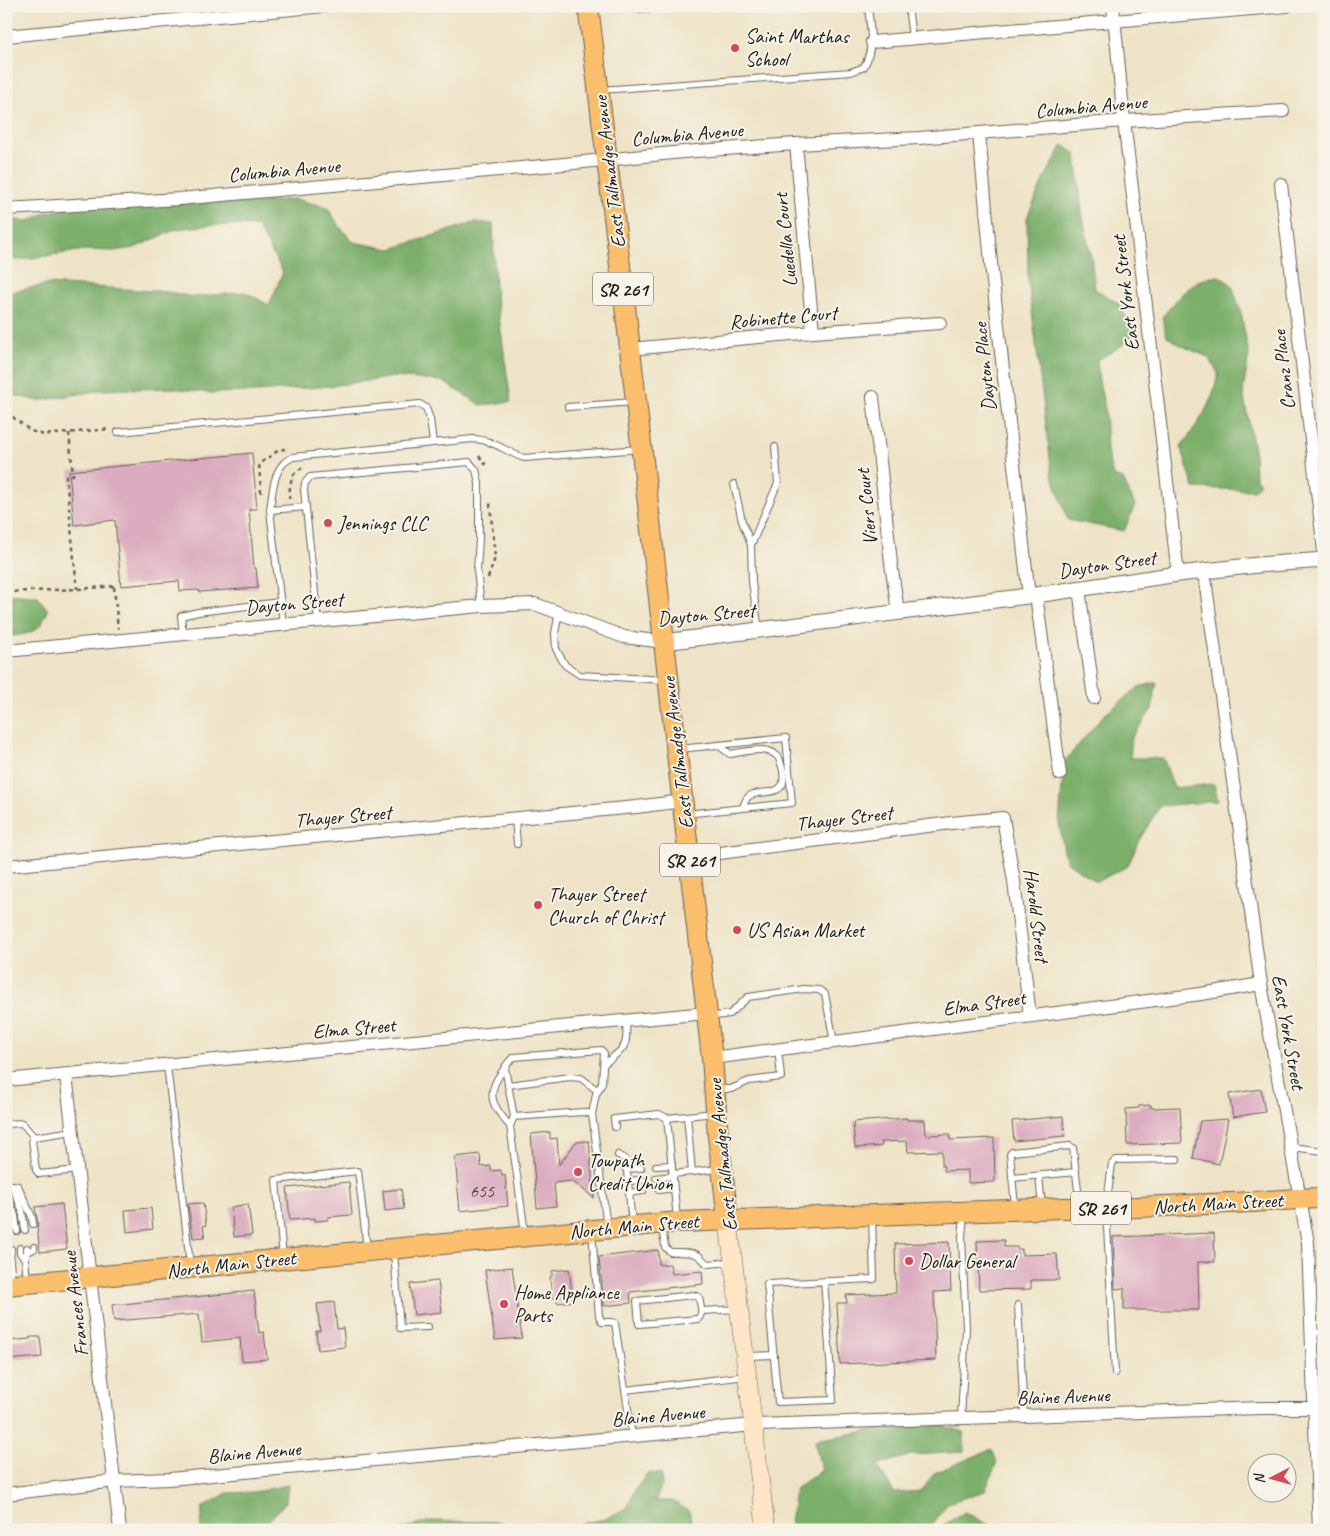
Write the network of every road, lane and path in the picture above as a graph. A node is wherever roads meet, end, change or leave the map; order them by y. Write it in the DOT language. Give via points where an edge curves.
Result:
graph roads {
  1 [pos="324,6"];
  2 [pos="588,6"];
  3 [pos="628,6"];
  4 [pos="681,6"];
  5 [pos="868,6"];
  6 [pos="908,6"];
  7 [pos="1113,6"];
  8 [pos="1287,6"];
  9 [pos="1114,21"];
  10 [pos="6,36"];
  11 [pos="912,38"];
  12 [pos="872,42"];
  13 [pos="599,90"];
  14 [pos="1283,111"];
  15 [pos="1124,121"];
  16 [pos="979,134"];
  17 [pos="796,144"];
  18 [pos="608,160"];
  19 [pos="1281,184"];
  20 [pos="6,209"];
  21 [pos="940,323"];
  22 [pos="813,332"];
  23 [pos="630,349"];
  24 [pos="873,397"];
  25 [pos="636,402"];
  26 [pos="568,407"];
  27 [pos="6,412"];
  28 [pos="118,432"];
  29 [pos="69,433"];
  30 [pos="432,443"];
  31 [pos="775,447"];
  32 [pos="641,448"];
  33 [pos="734,484"];
  34 [pos="306,507"];
  35 [pos="270,510"];
  36 [pos="751,545"];
  37 [pos="1324,551"];
  38 [pos="1324,560"];
  39 [pos="1204,572"];
  40 [pos="1178,574"];
  41 [pos="1079,589"];
  42 [pos="77,590"];
  43 [pos="6,592"];
  44 [pos="1033,595"];
  45 [pos="280,602"];
  46 [pos="481,606"];
  47 [pos="559,612"];
  48 [pos="898,612"];
  49 [pos="318,621"];
  50 [pos="118,624"];
  51 [pos="283,624"];
  52 [pos="759,630"];
  53 [pos="183,634"];
  54 [pos="664,642"];
  55 [pos="6,651"];
  56 [pos="668,680"];
  57 [pos="1094,698"];
  58 [pos="718,745"];
  59 [pos="676,749"];
  60 [pos="1060,774"];
  61 [pos="683,807"];
  62 [pos="743,808"];
  63 [pos="1003,818"];
  64 [pos="515,819"];
  65 [pos="517,844"];
  66 [pos="689,858"];
  67 [pos="6,866"];
  68 [pos="1261,984"];
  69 [pos="706,1015"];
  70 [pos="1030,1016"];
  71 [pos="626,1021"];
  72 [pos="834,1042"];
  73 [pos="778,1049"];
  74 [pos="712,1058"];
  75 [pos="604,1064"];
  76 [pos="167,1065"];
  77 [pos="504,1068"];
  78 [pos="66,1075"];
  79 [pos="6,1080"];
  80 [pos="508,1085"];
  81 [pos="714,1089"];
  82 [pos="598,1091"];
  83 [pos="716,1113"];
  84 [pos="592,1114"];
  85 [pos="686,1116"];
  86 [pos="514,1117"];
  87 [pos="667,1118"];
  88 [pos="6,1124"];
  89 [pos="510,1126"];
  90 [pos="615,1127"];
  91 [pos="73,1131"];
  92 [pos="34,1137"];
  93 [pos="1291,1148"];
  94 [pos="1324,1150"];
  95 [pos="618,1155"];
  96 [pos="1177,1159"];
  97 [pos="672,1165"];
  98 [pos="656,1166"];
  99 [pos="641,1168"];
  100 [pos="722,1168"];
  101 [pos="626,1169"];
  102 [pos="78,1170"];
  103 [pos="692,1172"];
  104 [pos="1076,1172"];
  105 [pos="673,1175"];
  106 [pos="1039,1176"];
  107 [pos="656,1178"];
  108 [pos="1012,1178"];
  109 [pos="642,1180"];
  110 [pos="628,1181"];
  111 [pos="8,1185"];
  112 [pos="674,1188"];
  113 [pos="658,1190"];
  114 [pos="643,1191"];
  115 [pos="629,1193"];
  116 [pos="1301,1198"];
  117 [pos="1324,1198"];
  118 [pos="1042,1208"];
  119 [pos="1080,1208"];
  120 [pos="1106,1208"];
  121 [pos="1016,1209"];
  122 [pos="964,1212"];
  123 [pos="872,1214"];
  124 [pos="728,1219"];
  125 [pos="6,1220"];
  126 [pos="670,1222"];
  127 [pos="32,1224"];
  128 [pos="632,1226"];
  129 [pos="599,1229"];
  130 [pos="21,1231"];
  131 [pos="8,1232"];
  132 [pos="525,1236"];
  133 [pos="394,1248"];
  134 [pos="11,1249"];
  135 [pos="27,1251"];
  136 [pos="368,1251"];
  137 [pos="283,1259"];
  138 [pos="8,1260"];
  139 [pos="734,1262"];
  140 [pos="190,1268"];
  141 [pos="90,1276"];
  142 [pos="824,1281"];
  143 [pos="15,1285"];
  144 [pos="1018,1305"];
  145 [pos="740,1309"];
  146 [pos="702,1311"];
  147 [pos="428,1326"];
  148 [pos="1318,1333"];
  149 [pos="774,1355"];
  150 [pos="746,1356"];
  151 [pos="1116,1373"];
  152 [pos="748,1376"];
  153 [pos="625,1390"];
  154 [pos="1319,1408"];
  155 [pos="1024,1416"];
  156 [pos="961,1418"];
  157 [pos="754,1425"];
  158 [pos="632,1436"];
  159 [pos="115,1481"];
  160 [pos="6,1494"];
  161 [pos="120,1530"];
  162 [pos="766,1530"];
  163 [pos="1318,1530"];
  1 -- 10 [label="street"];
  2 -- 13 [label="main road, East Tallmadge Avenue / SR 261"];
  3 -- 4 [label="lane" via="634,10"];
  5 -- 12 [label="lane"];
  6 -- 11 [label="lane"];
  7 -- 9 [label="street, East York Street"];
  8 -- 9 [label="street"];
  9 -- 11 [label="street"];
  9 -- 15 [label="street, East York Street"];
  11 -- 12 [label="street"];
  12 -- 13 [label="lane" via="871,55 864,67 851,72"];
  13 -- 18 [label="main road, East Tallmadge Avenue / SR 261"];
  14 -- 15 [label="street, Columbia Avenue"];
  15 -- 16 [label="street, Columbia Avenue"];
  15 -- 40 [label="street, East York Street"];
  16 -- 17 [label="street, Columbia Avenue"];
  16 -- 44 [label="street, Dayton Place" via="992,273"];
  17 -- 18 [label="street, Columbia Avenue"];
  17 -- 22 [label="street, Luedella Court"];
  18 -- 20 [label="street, Columbia Avenue" via="188,198"];
  18 -- 23 [label="main road, East Tallmadge Avenue / SR 261"];
  19 -- 37 [label="street, Cranz Place"];
  21 -- 22 [label="street, Robinette Court"];
  22 -- 23 [label="street, Robinette Court"];
  23 -- 25 [label="main road, East Tallmadge Avenue / SR 261"];
  24 -- 48 [label="street, Viers Court"];
  25 -- 26 [label="lane"];
  25 -- 32 [label="main road, East Tallmadge Avenue / SR 261"];
  27 -- 29 [label="path" via="31,431"];
  28 -- 29 [label="path" via="114,429"];
  28 -- 30 [label="lane" via="420,404 426,408 430,419"];
  29 -- 42 [label="path" via="73,475 66,476"];
  30 -- 32 [label="lane" via="482,439 524,458"];
  30 -- 35 [label="lane" via="293,457 283,463 278,473"];
  31 -- 36 [label="lane" via="778,483"];
  32 -- 54 [label="main road, East Tallmadge Avenue / SR 261"];
  33 -- 36 [label="lane"];
  34 -- 35 [label="lane"];
  34 -- 46 [label="lane" via="304,490 310,477 469,462 476,470 479,483 477,570"];
  34 -- 49 [label="lane"];
  35 -- 45 [label="lane"];
  36 -- 52 [label="lane"];
  38 -- 39 [label="street, Dayton Street"];
  39 -- 40 [label="street, Dayton Street"];
  39 -- 68 [label="street, East York Street"];
  40 -- 41 [label="street, Dayton Street"];
  41 -- 44 [label="street, Dayton Street"];
  41 -- 57 [label="street"];
  42 -- 43 [label="path"];
  42 -- 50 [label="path" via="115,586"];
  44 -- 48 [label="street, Dayton Street"];
  44 -- 60 [label="street, Dayton Place"];
  45 -- 51 [label="lane"];
  45 -- 53 [label="lane" via="181,616"];
  46 -- 47 [label="street, Dayton Street" via="535,604"];
  46 -- 49 [label="street, Dayton Street"];
  47 -- 54 [label="street, Dayton Street" via="624,637"];
  47 -- 56 [label="lane" via="556,649 565,665 580,675"];
  48 -- 52 [label="street, Dayton Street"];
  49 -- 51 [label="street, Dayton Street"];
  51 -- 53 [label="street, Dayton Street"];
  52 -- 54 [label="street, Dayton Street"];
  53 -- 55 [label="street, Dayton Street"];
  54 -- 56 [label="main road, East Tallmadge Avenue / SR 261"];
  56 -- 59 [label="main road, East Tallmadge Avenue / SR 261"];
  58 -- 59 [label="lane"];
  58 -- 62 [label="lane" via="730,754 764,750 780,757 783,783 778,790 754,794 747,798"];
  58 -- 62 [label="lane" via="786,738 792,803"];
  59 -- 61 [label="main road, East Tallmadge Avenue / SR 261"];
  61 -- 62 [label="lane"];
  61 -- 64 [label="street, Thayer Street" via="636,807"];
  61 -- 66 [label="main road, East Tallmadge Avenue / SR 261"];
  63 -- 66 [label="street, Thayer Street"];
  63 -- 70 [label="street, Harold Street"];
  64 -- 65 [label="lane"];
  64 -- 67 [label="street, Thayer Street"];
  66 -- 69 [label="main road, East Tallmadge Avenue / SR 261"];
  68 -- 70 [label="street, Elma Street"];
  68 -- 93 [label="street, East York Street"];
  69 -- 71 [label="street, Elma Street"];
  69 -- 72 [label="lane" via="730,1014 748,997 819,990 825,994"];
  69 -- 74 [label="main road, East Tallmadge Avenue / SR 261"];
  70 -- 72 [label="street, Elma Street"];
  71 -- 75 [label="lane" via="627,1043"];
  71 -- 76 [label="street, Elma Street"];
  72 -- 73 [label="street, Elma Street"];
  73 -- 74 [label="street, Elma Street"];
  73 -- 81 [label="lane" via="780,1077 749,1081 731,1089"];
  74 -- 81 [label="main road, East Tallmadge Avenue / SR 261"];
  75 -- 77 [label="lane" via="601,1050 514,1057"];
  75 -- 82 [label="lane"];
  76 -- 78 [label="street, Elma Street"];
  76 -- 140 [label="lane"];
  77 -- 80 [label="lane"];
  77 -- 89 [label="lane" via="493,1084 492,1096"];
  78 -- 79 [label="street, Elma Street"];
  78 -- 91 [label="street, Frances Avenue"];
  80 -- 82 [label="lane" via="570,1077 581,1078"];
  80 -- 86 [label="lane"];
  81 -- 83 [label="main road, East Tallmadge Avenue / SR 261"];
  82 -- 84 [label="lane"];
  83 -- 85 [label="lane"];
  83 -- 100 [label="main road, East Tallmadge Avenue / SR 261"];
  84 -- 86 [label="lane"];
  84 -- 129 [label="lane"];
  85 -- 87 [label="lane"];
  85 -- 103 [label="lane"];
  86 -- 89 [label="lane"];
  87 -- 90 [label="lane" via="659,1114 614,1119"];
  87 -- 97 [label="lane"];
  88 -- 92 [label="lane" via="22,1123"];
  89 -- 132 [label="lane"];
  91 -- 92 [label="lane"];
  91 -- 102 [label="street, Frances Avenue"];
  92 -- 102 [label="lane" via="39,1174"];
  93 -- 94 [label="lane"];
  93 -- 116 [label="street, East York Street"];
  95 -- 101 [label="lane" via="626,1160"];
  96 -- 120 [label="lane" via="1116,1160 1112,1164"];
  97 -- 98 [label="lane"];
  97 -- 105 [label="lane"];
  99 -- 101 [label="lane"];
  100 -- 103 [label="lane"];
  100 -- 124 [label="main road, East Tallmadge Avenue / SR 261"];
  101 -- 110 [label="lane"];
  102 -- 141 [label="street, Frances Avenue"];
  103 -- 105 [label="lane"];
  104 -- 106 [label="lane"];
  104 -- 108 [label="lane" via="1070,1146 1012,1152"];
  104 -- 119 [label="lane"];
  105 -- 107 [label="lane"];
  105 -- 112 [label="lane"];
  106 -- 108 [label="lane"];
  106 -- 118 [label="lane"];
  108 -- 121 [label="lane"];
  109 -- 110 [label="lane"];
  110 -- 115 [label="lane"];
  111 -- 127 [label="lane" via="18,1186"];
  111 -- 130 [label="lane"];
  112 -- 113 [label="lane"];
  112 -- 126 [label="lane"];
  114 -- 115 [label="lane"];
  115 -- 128 [label="lane"];
  116 -- 117 [label="main road, North Main Street / SR 261"];
  116 -- 120 [label="main road, North Main Street / SR 261"];
  116 -- 148 [label="street, East York Street"];
  118 -- 119 [label="main road, North Main Street / SR 261"];
  118 -- 121 [label="main road, North Main Street / SR 261"];
  119 -- 120 [label="main road, North Main Street / SR 261"];
  120 -- 151 [label="lane"];
  121 -- 122 [label="main road, North Main Street / SR 261"];
  122 -- 123 [label="main road, North Main Street / SR 261"];
  122 -- 156 [label="lane" via="966,1364"];
  123 -- 124 [label="main road, North Main Street / SR 261"];
  123 -- 142 [label="lane" via="874,1279"];
  124 -- 126 [label="main road, North Main Street"];
  124 -- 139 [label="main road, East Tallmadge Avenue"];
  125 -- 131 [label="lane"];
  126 -- 128 [label="main road, North Main Street"];
  126 -- 139 [label="lane" via="665,1246 670,1252 694,1254 708,1264"];
  128 -- 129 [label="main road, North Main Street"];
  129 -- 132 [label="main road, North Main Street"];
  129 -- 153 [label="lane" via="599,1316 602,1322 615,1323"];
  132 -- 133 [label="main road, North Main Street"];
  133 -- 136 [label="main road, North Main Street"];
  133 -- 147 [label="lane" via="400,1328"];
  134 -- 138 [label="lane"];
  135 -- 143 [label="lane"];
  136 -- 137 [label="main road, North Main Street"];
  136 -- 137 [label="lane" via="358,1171 276,1180"];
  137 -- 140 [label="main road, North Main Street"];
  138 -- 143 [label="lane"];
  139 -- 145 [label="main road, East Tallmadge Avenue"];
  140 -- 141 [label="main road, North Main Street"];
  141 -- 143 [label="main road, North Main Street"];
  141 -- 159 [label="street, Frances Avenue"];
  142 -- 149 [label="lane" via="767,1284"];
  142 -- 149 [label="lane" via="833,1400 778,1402"];
  144 -- 155 [label="lane"];
  145 -- 146 [label="lane"];
  145 -- 150 [label="main road, East Tallmadge Avenue"];
  146 -- 146 [label="lane" via="698,1319 640,1324 637,1301 694,1295 698,1297"];
  148 -- 154 [label="street, East York Street"];
  149 -- 150 [label="lane"];
  150 -- 152 [label="main road, East Tallmadge Avenue"];
  152 -- 153 [label="lane"];
  152 -- 157 [label="main road, East Tallmadge Avenue"];
  153 -- 158 [label="lane"];
  154 -- 155 [label="street, Blaine Avenue"];
  154 -- 163 [label="street, East York Street"];
  155 -- 156 [label="street, Blaine Avenue"];
  156 -- 157 [label="street, Blaine Avenue"];
  157 -- 158 [label="street, Blaine Avenue"];
  157 -- 162 [label="main road, East Tallmadge Avenue"];
  158 -- 159 [label="street, Blaine Avenue" via="169,1479"];
  159 -- 160 [label="street, Blaine Avenue"];
  159 -- 161 [label="street, Frances Avenue"];
}
